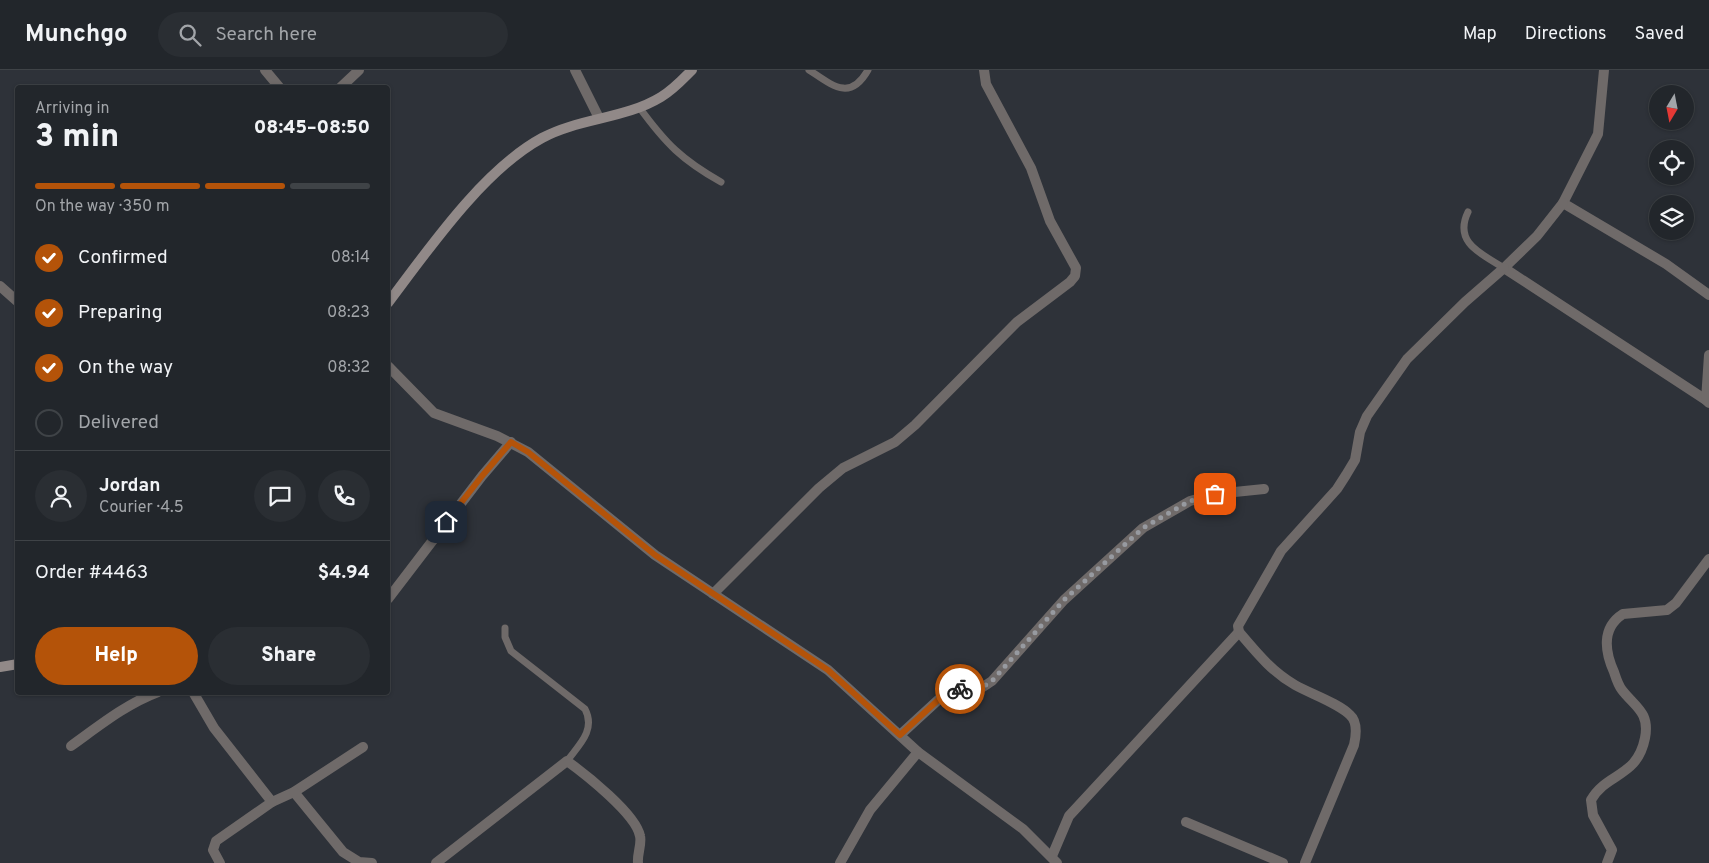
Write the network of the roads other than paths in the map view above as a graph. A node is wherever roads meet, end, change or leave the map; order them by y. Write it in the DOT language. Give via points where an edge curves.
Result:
graph roads {
  1 [pos="265,70"];
  2 [pos="359,70"];
  3 [pos="576,70"];
  4 [pos="692,70"];
  5 [pos="809,70"];
  6 [pos="868,70"];
  7 [pos="984,70"];
  8 [pos="1604,70"];
  9 [pos="278,85"];
  10 [pos="343,85"];
  11 [pos="639,107"];
  12 [pos="599,118"];
  13 [pos="721,182"];
  14 [pos="1563,203"];
  15 [pos="1468,212"];
  16 [pos="1504,268"];
  17 [pos="0,286"];
  18 [pos="1709,295"];
  19 [pos="390,301"];
  20 [pos="15,302"];
  21 [pos="1709,355"];
  22 [pos="390,368"];
  23 [pos="1707,402"];
  24 [pos="511,442"];
  25 [pos="1264,490"];
  26 [pos="1709,559"];
  27 [pos="713,594"];
  28 [pos="390,596"];
  29 [pos="505,628"];
  30 [pos="1239,632"];
  31 [pos="15,664"];
  32 [pos="0,667"];
  33 [pos="151,695"];
  34 [pos="195,695"];
  35 [pos="900,735"];
  36 [pos="71,746"];
  37 [pos="363,747"];
  38 [pos="918,752"];
  39 [pos="567,761"];
  40 [pos="294,792"];
  41 [pos="272,802"];
  42 [pos="1186,822"];
  43 [pos="1055,860"];
  44 [pos="220,863"];
  45 [pos="372,863"];
  46 [pos="436,863"];
  47 [pos="638,863"];
  48 [pos="840,863"];
  49 [pos="1283,863"];
  50 [pos="1305,863"];
  51 [pos="1607,863"];
  1 -- 9 [label="street"];
  2 -- 10 [label="street"];
  3 -- 12 [label="street"];
  4 -- 11 [label="street" via="660,98"];
  5 -- 6 [label="lane" via="843,89 857,85"];
  7 -- 27 [label="street" via="986,84 1031,168 1050,221 1076,268 1075,276 1017,322 895,442 843,468 819,488"];
  8 -- 14 [label="street" via="1598,134"];
  11 -- 12 [label="street"];
  11 -- 13 [label="lane" via="662,138 680,155"];
  12 -- 19 [label="street" via="556,131 510,160 439,235"];
  14 -- 16 [label="street" via="1537,236"];
  14 -- 18 [label="street" via="1666,264"];
  15 -- 16 [label="lane" via="1463,226 1466,239 1474,250"];
  16 -- 23 [label="street"];
  16 -- 30 [label="street" via="1407,359 1367,416 1360,432 1355,460 1346,475 1274,560 1243,615"];
  17 -- 20 [label="street"];
  21 -- 23 [label="street"];
  22 -- 24 [label="street" via="434,413"];
  24 -- 27 [label="street" via="528,452 655,555"];
  24 -- 28 [label="street"];
  25 -- 35 [label="street" via="1215,494 1190,501 1143,528 1064,600 992,681 979,689 949,690"];
  26 -- 51 [label="street" via="1667,610 1623,614 1608,635 1608,657 1621,689 1639,707 1646,725 1643,747 1630,769 1602,786 1591,800 1593,816 1612,850"];
  27 -- 35 [label="street" via="828,670"];
  29 -- 39 [label="lane" via="506,644 511,651 584,709 589,717 587,733"];
  30 -- 43 [label="street" via="1069,816"];
  30 -- 50 [label="street" via="1273,670 1342,710 1351,716 1354,723 1354,745"];
  31 -- 32 [label="street"];
  33 -- 36 [label="street" via="119,712"];
  34 -- 41 [label="street" via="214,728"];
  35 -- 38 [label="street"];
  37 -- 40 [label="street"];
  38 -- 43 [label="street" via="1023,829"];
  38 -- 48 [label="street" via="870,810"];
  39 -- 46 [label="street"];
  39 -- 47 [label="street" via="590,778 638,828 641,841"];
  40 -- 41 [label="street"];
  40 -- 45 [label="street" via="343,852 359,862"];
  41 -- 44 [label="street" via="216,841 213,850"];
  42 -- 49 [label="street"];
}
